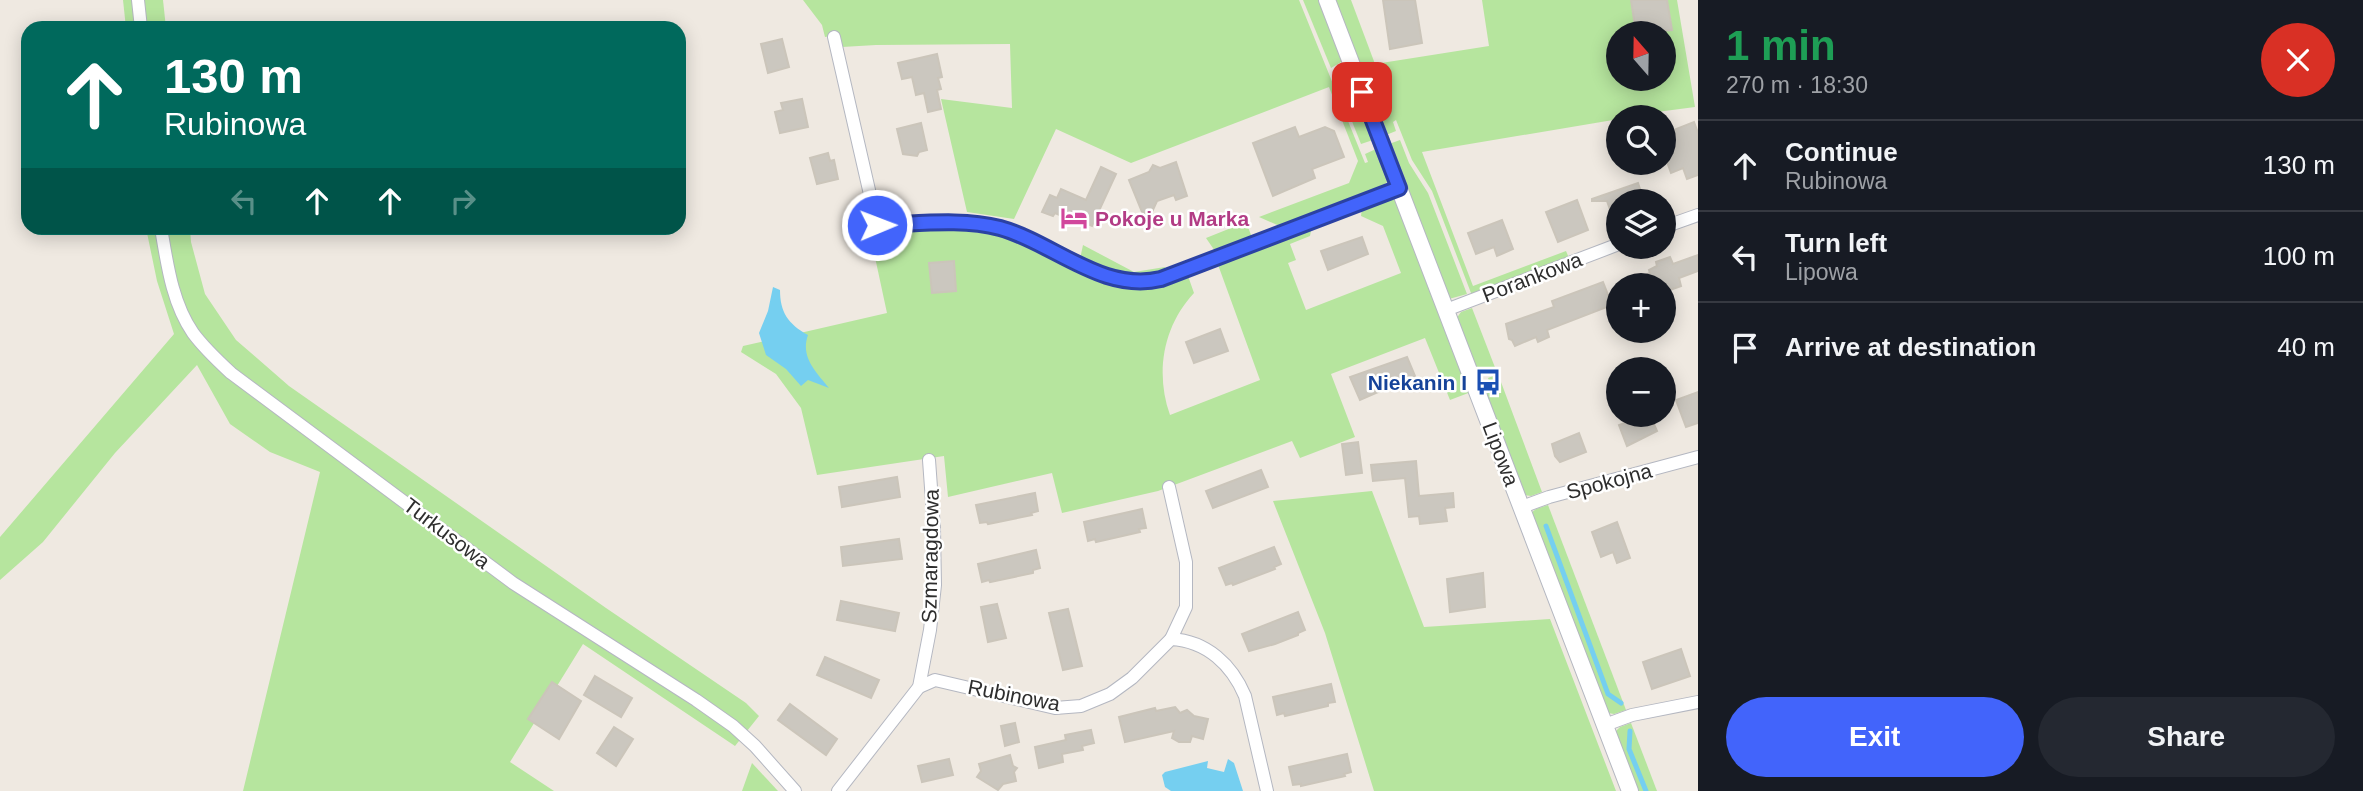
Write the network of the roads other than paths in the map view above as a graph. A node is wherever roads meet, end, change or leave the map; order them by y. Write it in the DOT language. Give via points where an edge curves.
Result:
graph roads {
  1 [pos="138,0"];
  2 [pos="1327,0"];
  3 [pos="140,21"];
  4 [pos="834,37"];
  5 [pos="1399,188"];
  6 [pos="1698,215"];
  7 [pos="1676,223"];
  8 [pos="162,235"];
  9 [pos="1606,249"];
  10 [pos="1446,310"];
  11 [pos="1698,457"];
  12 [pos="929,460"];
  13 [pos="1169,487"];
  14 [pos="1522,507"];
  15 [pos="1171,639"];
  16 [pos="919,687"];
  17 [pos="1698,702"];
  18 [pos="1605,725"];
  19 [pos="795,791"];
  20 [pos="838,791"];
  21 [pos="1267,791"];
  22 [pos="1630,791"];
  1 -- 3 [label="street"];
  2 -- 5 [label="street, Lipowa"];
  4 -- 5 [label="street" via="877,225 956,223 999,228 1107,276 1149,282"];
  5 -- 10 [label="street, Lipowa"];
  6 -- 7 [label="street"];
  8 -- 19 [label="street, Turkusowa" via="174,293 192,331 232,373 513,583 733,726"];
  9 -- 10 [label="street, Porankowa"];
  10 -- 14 [label="street, Lipowa"];
  11 -- 14 [label="street, Spokojna"];
  12 -- 16 [label="street, Szmaragdowa" via="934,585"];
  13 -- 15 [label="street, Rubinowa" via="1186,562 1186,607"];
  14 -- 18 [label="street, Lipowa"];
  15 -- 16 [label="street, Rubinowa" via="1132,678 1110,694 1081,705 1055,708 934,680"];
  15 -- 21 [label="street" via="1184,639 1209,650 1232,672 1245,696"];
  16 -- 20 [label="street, Szmaragdowa"];
  17 -- 18 [label="street"];
  18 -- 22 [label="street, Lipowa"];
}
